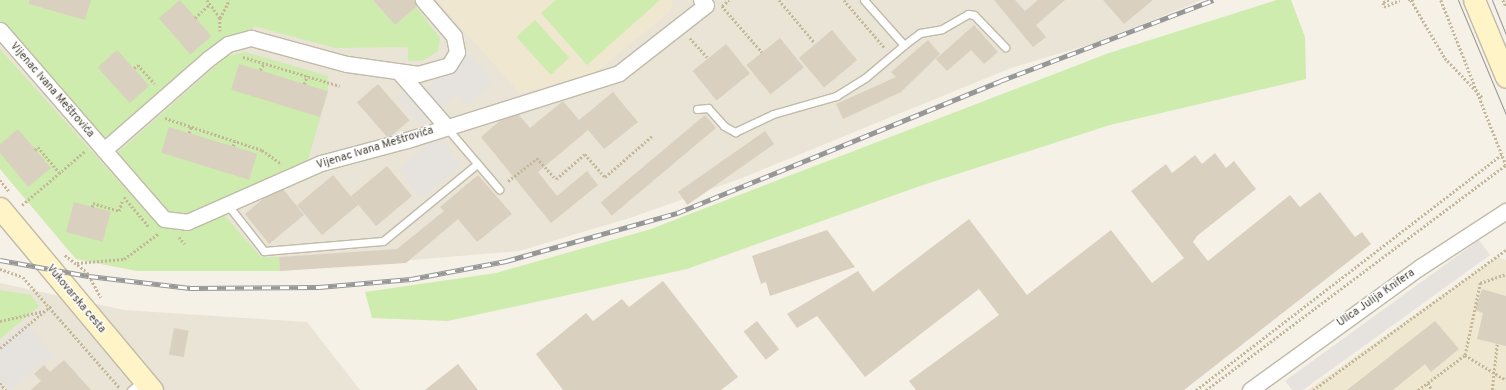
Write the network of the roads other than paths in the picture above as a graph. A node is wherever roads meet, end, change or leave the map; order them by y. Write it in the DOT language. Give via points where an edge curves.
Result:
graph roads {
  1 [pos="423,0"];
  2 [pos="864,0"];
  3 [pos="1474,0"];
  4 [pos="706,2"];
  5 [pos="0,30"];
  6 [pos="904,45"];
  7 [pos="1005,48"];
  8 [pos="399,72"];
  9 [pos="1506,77"];
  10 [pos="697,109"];
  11 [pos="446,126"];
  12 [pos="101,146"];
  13 [pos="477,164"];
  14 [pos="499,189"];
  15 [pos="227,204"];
  16 [pos="0,208"];
  17 [pos="1506,211"];
  18 [pos="142,386"];
  19 [pos="1250,390"];
  1 -- 8 [label="street" via="454,36 457,52 449,65 430,74"];
  2 -- 6 [label="lane"];
  3 -- 9 [label="main road"];
  4 -- 11 [label="street, Vijenac Ivana Meštrovića" via="619,73"];
  5 -- 12 [label="street, Vijenac Ivana Meštrovića"];
  6 -- 7 [label="lane" via="920,33 942,30 968,14 974,15"];
  6 -- 10 [label="lane" via="836,96 773,114 735,132 724,126 708,108"];
  8 -- 11 [label="street"];
  8 -- 12 [label="street" via="347,64 251,38 224,40 147,112"];
  11 -- 13 [label="lane"];
  11 -- 15 [label="street, Vijenac Ivana Meštrovića" via="321,163"];
  12 -- 15 [label="street, Vijenac Ivana Meštrovića" via="164,219 187,222"];
  13 -- 14 [label="lane"];
  13 -- 15 [label="lane" via="383,241 264,251"];
  16 -- 18 [label="main road, Vukovarska cesta"];
  17 -- 19 [label="street, Ulica Julija Knifera" via="1420,267"];
}
